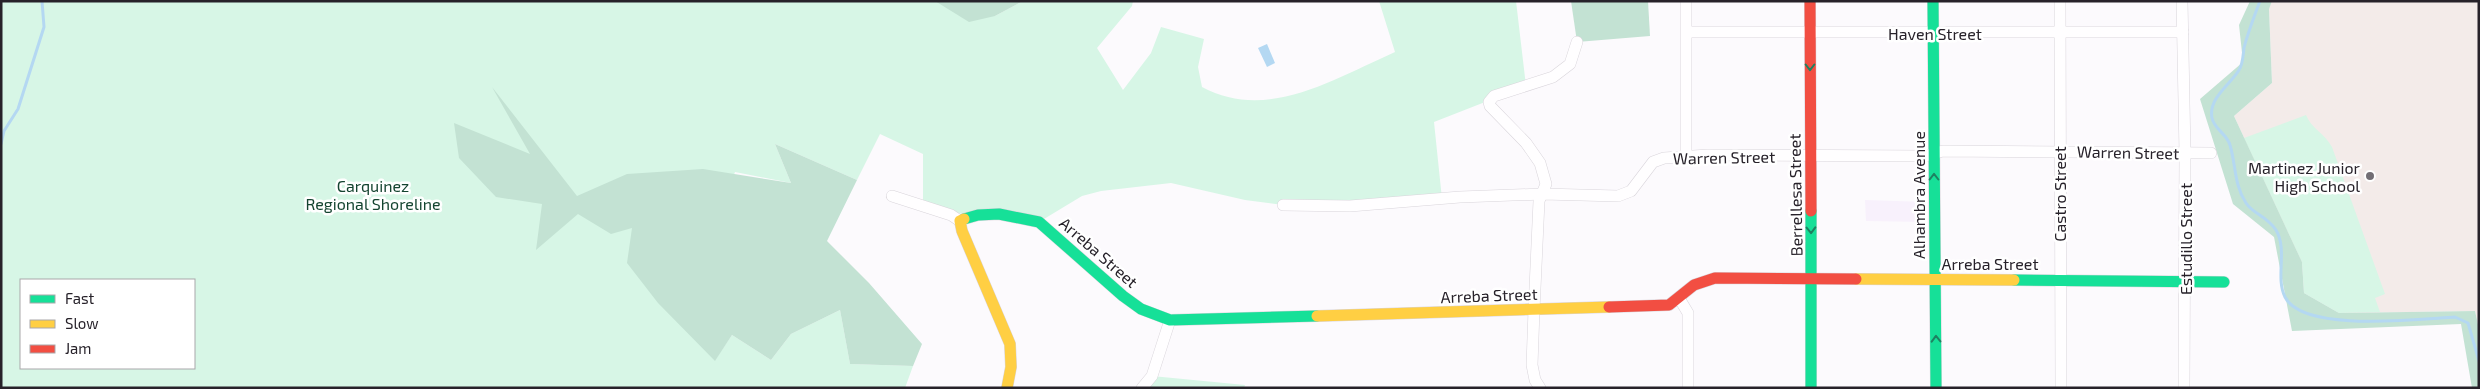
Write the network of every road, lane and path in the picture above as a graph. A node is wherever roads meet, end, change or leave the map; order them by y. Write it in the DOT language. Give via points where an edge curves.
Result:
graph roads {
  1 [pos="1686,1"];
  2 [pos="1810,1"];
  3 [pos="1933,1"];
  4 [pos="2060,1"];
  5 [pos="2182,1"];
  6 [pos="1687,32"];
  7 [pos="1810,32"];
  8 [pos="2183,32"];
  9 [pos="1933,33"];
  10 [pos="2060,33"];
  11 [pos="1577,42"];
  12 [pos="2059,152"];
  13 [pos="2185,153"];
  14 [pos="2211,153"];
  15 [pos="1934,154"];
  16 [pos="1686,157"];
  17 [pos="1810,157"];
  18 [pos="1543,194"];
  19 [pos="892,196"];
  20 [pos="1283,205"];
  21 [pos="960,221"];
  22 [pos="1935,278"];
  23 [pos="1812,279"];
  24 [pos="2059,279"];
  25 [pos="2185,280"];
  26 [pos="2224,282"];
  27 [pos="1679,298"];
  28 [pos="1534,310"];
  29 [pos="1170,320"];
  30 [pos="1007,388"];
  31 [pos="1142,388"];
  32 [pos="1540,388"];
  33 [pos="1688,388"];
  34 [pos="1811,388"];
  35 [pos="1936,388"];
  36 [pos="2060,388"];
  37 [pos="2184,388"];
  1 -- 6 [label="street"];
  2 -- 7 [label="street, Berrellesa Street"];
  3 -- 9 [label="street, Alhambra Avenue"];
  4 -- 10 [label="street, Castro Street"];
  5 -- 8 [label="street, Estudillo Street"];
  6 -- 7 [label="street, Haven Street"];
  6 -- 16 [label="street"];
  7 -- 9 [label="street, Haven Street"];
  7 -- 17 [label="street, Berrellesa Street, one-way"];
  8 -- 10 [label="street, Haven Street"];
  8 -- 13 [label="street, Estudillo Street"];
  9 -- 10 [label="street, Haven Street"];
  9 -- 15 [label="street, Alhambra Avenue"];
  10 -- 12 [label="street, Castro Street"];
  11 -- 18 [label="street" via="1570,64 1553,78 1494,96 1489,102 1540,163 1546,184"];
  12 -- 13 [label="street, Warren Street"];
  12 -- 15 [label="street, Warren Street" via="1944,151"];
  12 -- 24 [label="street, Castro Street"];
  13 -- 14 [label="street, Warren Street"];
  13 -- 25 [label="street, Estudillo Street"];
  15 -- 17 [label="street, Warren Street"];
  22 -- 15 [label="street, Alhambra Avenue, one-way"];
  16 -- 17 [label="street, Warren Street"];
  16 -- 18 [label="street, Warren Street" via="1653,162 1631,191 1618,196"];
  17 -- 23 [label="street, Berrellesa Street, one-way"];
  18 -- 20 [label="street, Warren Street" via="1350,206"];
  18 -- 28 [label="street"];
  19 -- 21 [label="street" via="951,215"];
  21 -- 29 [label="street, Arreba Street" via="969,215 989,215 1023,216 1038,222 1123,296 1142,309"];
  21 -- 30 [label="street" via="1010,344 1011,367"];
  22 -- 23 [label="street, Arreba Street"];
  22 -- 24 [label="street, Arreba Street"];
  35 -- 22 [label="street, Alhambra Avenue, one-way"];
  23 -- 27 [label="street, Arreba Street" via="1715,278 1694,283"];
  23 -- 34 [label="street, Berrellesa Street"];
  24 -- 25 [label="street, Arreba Street"];
  24 -- 36 [label="street, Castro Street"];
  25 -- 26 [label="street, Arreba Street"];
  25 -- 37 [label="street, Estudillo Street"];
  27 -- 28 [label="street, Arreba Street" via="1669,305"];
  27 -- 33 [label="street" via="1688,313"];
  28 -- 29 [label="street, Arreba Street"];
  28 -- 32 [label="street" via="1532,365"];
  29 -- 31 [label="street" via="1152,376"];
}
